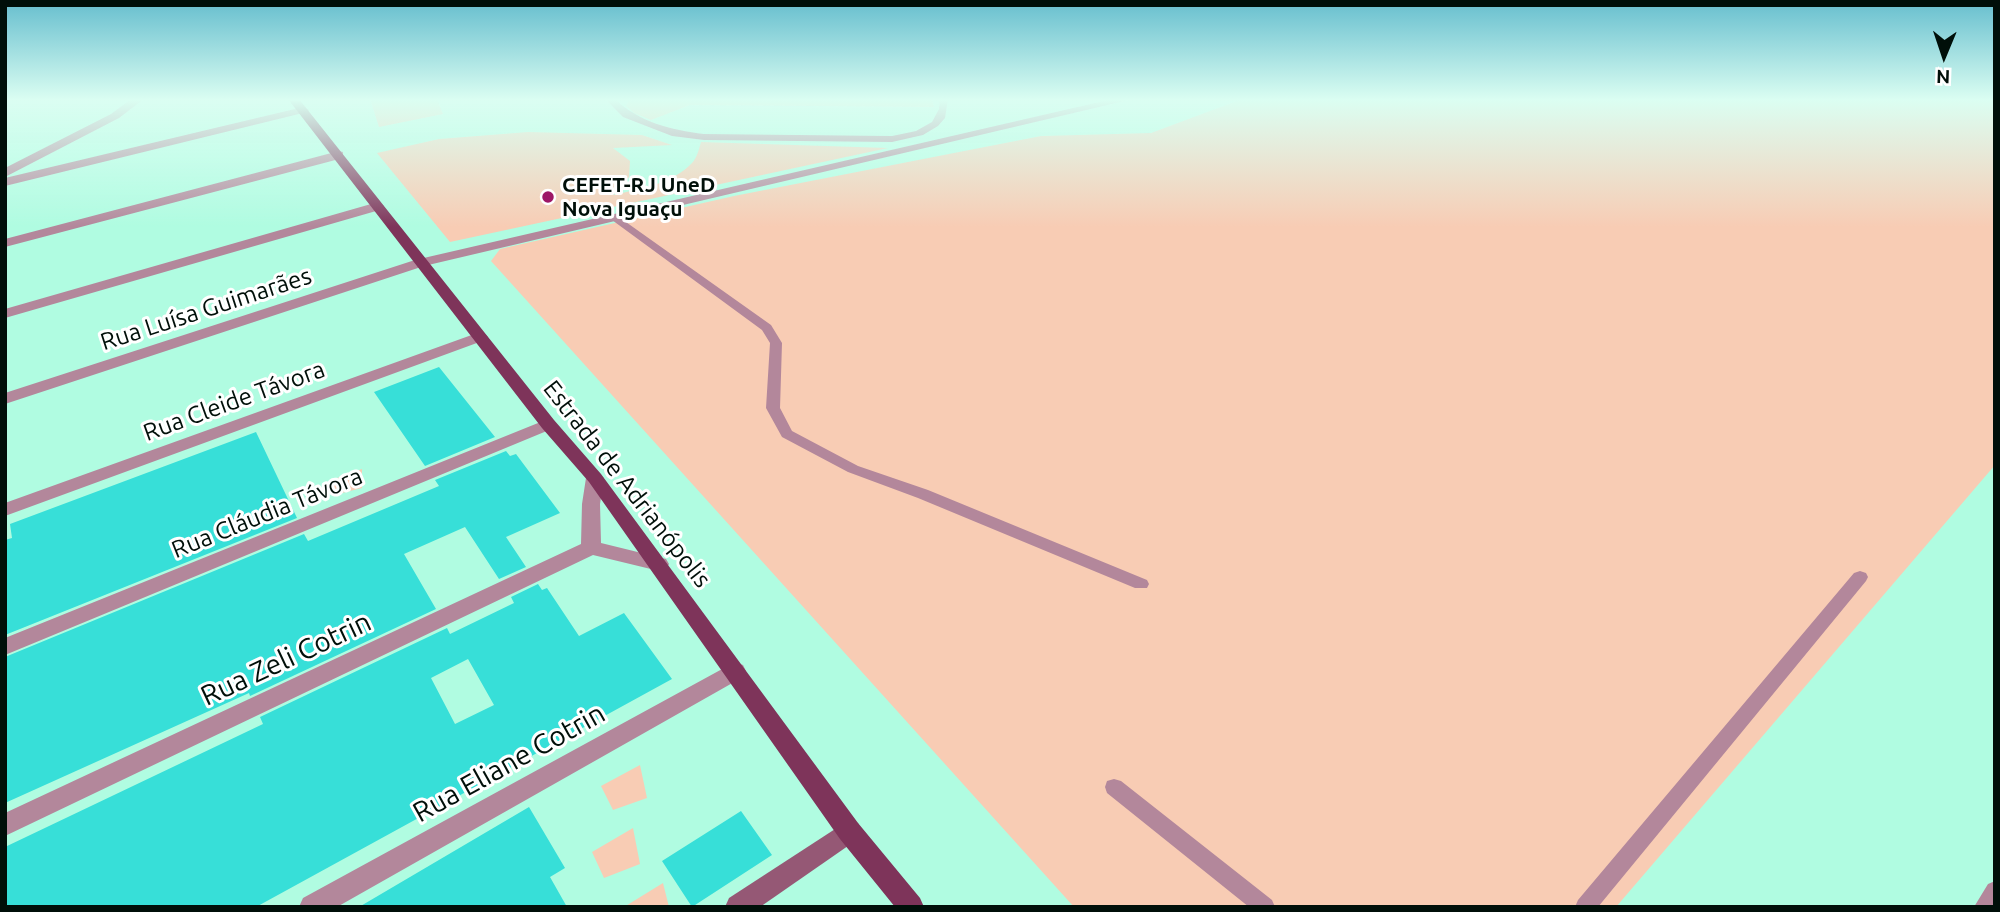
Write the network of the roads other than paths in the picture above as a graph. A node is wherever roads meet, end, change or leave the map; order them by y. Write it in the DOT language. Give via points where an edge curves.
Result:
graph roads {
  1 [pos="66,142"];
  2 [pos="155,142"];
  3 [pos="328,142"];
  4 [pos="945,142"];
  5 [pos="339,155"];
  6 [pos="5,173"];
  7 [pos="5,182"];
  8 [pos="379,206"];
  9 [pos="616,218"];
  10 [pos="5,243"];
  11 [pos="420,262"];
  12 [pos="5,314"];
  13 [pos="480,337"];
  14 [pos="5,399"];
  15 [pos="548,424"];
  16 [pos="595,478"];
  17 [pos="5,510"];
  18 [pos="592,548"];
  19 [pos="659,564"];
  20 [pos="1860,577"];
  21 [pos="1141,584"];
  22 [pos="5,647"];
  23 [pos="735,671"];
  24 [pos="1114,787"];
  25 [pos="5,825"];
  26 [pos="849,831"];
  27 [pos="1995,891"];
  28 [pos="312,907"];
  29 [pos="738,907"];
  30 [pos="911,907"];
  31 [pos="1265,907"];
  32 [pos="1585,907"];
  33 [pos="1984,907"];
  1 -- 6 [label="street"];
  2 -- 7 [label="street"];
  3 -- 5 [label="main road, Estrada de Adrianópolis"];
  4 -- 9 [label="street, Rua Luísa Guimarães"];
  5 -- 8 [label="main road, Estrada de Adrianópolis"];
  5 -- 10 [label="street"];
  8 -- 11 [label="main road, Estrada de Adrianópolis"];
  8 -- 12 [label="street"];
  9 -- 11 [label="street, Rua Luísa Guimarães"];
  9 -- 21 [label="lane" via="766,328 776,343 773,408 788,434 853,469"];
  11 -- 13 [label="main road, Estrada de Adrianópolis"];
  11 -- 14 [label="street, Rua Luísa Guimarães"];
  13 -- 15 [label="main road, Estrada de Adrianópolis"];
  13 -- 17 [label="street, Rua Cleide Távora"];
  15 -- 16 [label="main road, Estrada de Adrianópolis"];
  15 -- 22 [label="street, Rua Cláudia Távora"];
  16 -- 18 [label="street"];
  16 -- 19 [label="main road, Estrada de Adrianópolis"];
  18 -- 19 [label="street"];
  18 -- 25 [label="street, Rua Zeli Cotrin"];
  19 -- 23 [label="main road, Estrada de Adrianópolis"];
  20 -- 32 [label="lane"];
  23 -- 26 [label="main road, Estrada de Adrianópolis"];
  23 -- 28 [label="street, Rua Eliane Cotrin"];
  24 -- 31 [label="lane"];
  26 -- 29 [label="main road"];
  26 -- 30 [label="main road, Estrada de Adrianópolis"];
  27 -- 33 [label="lane"];
}
